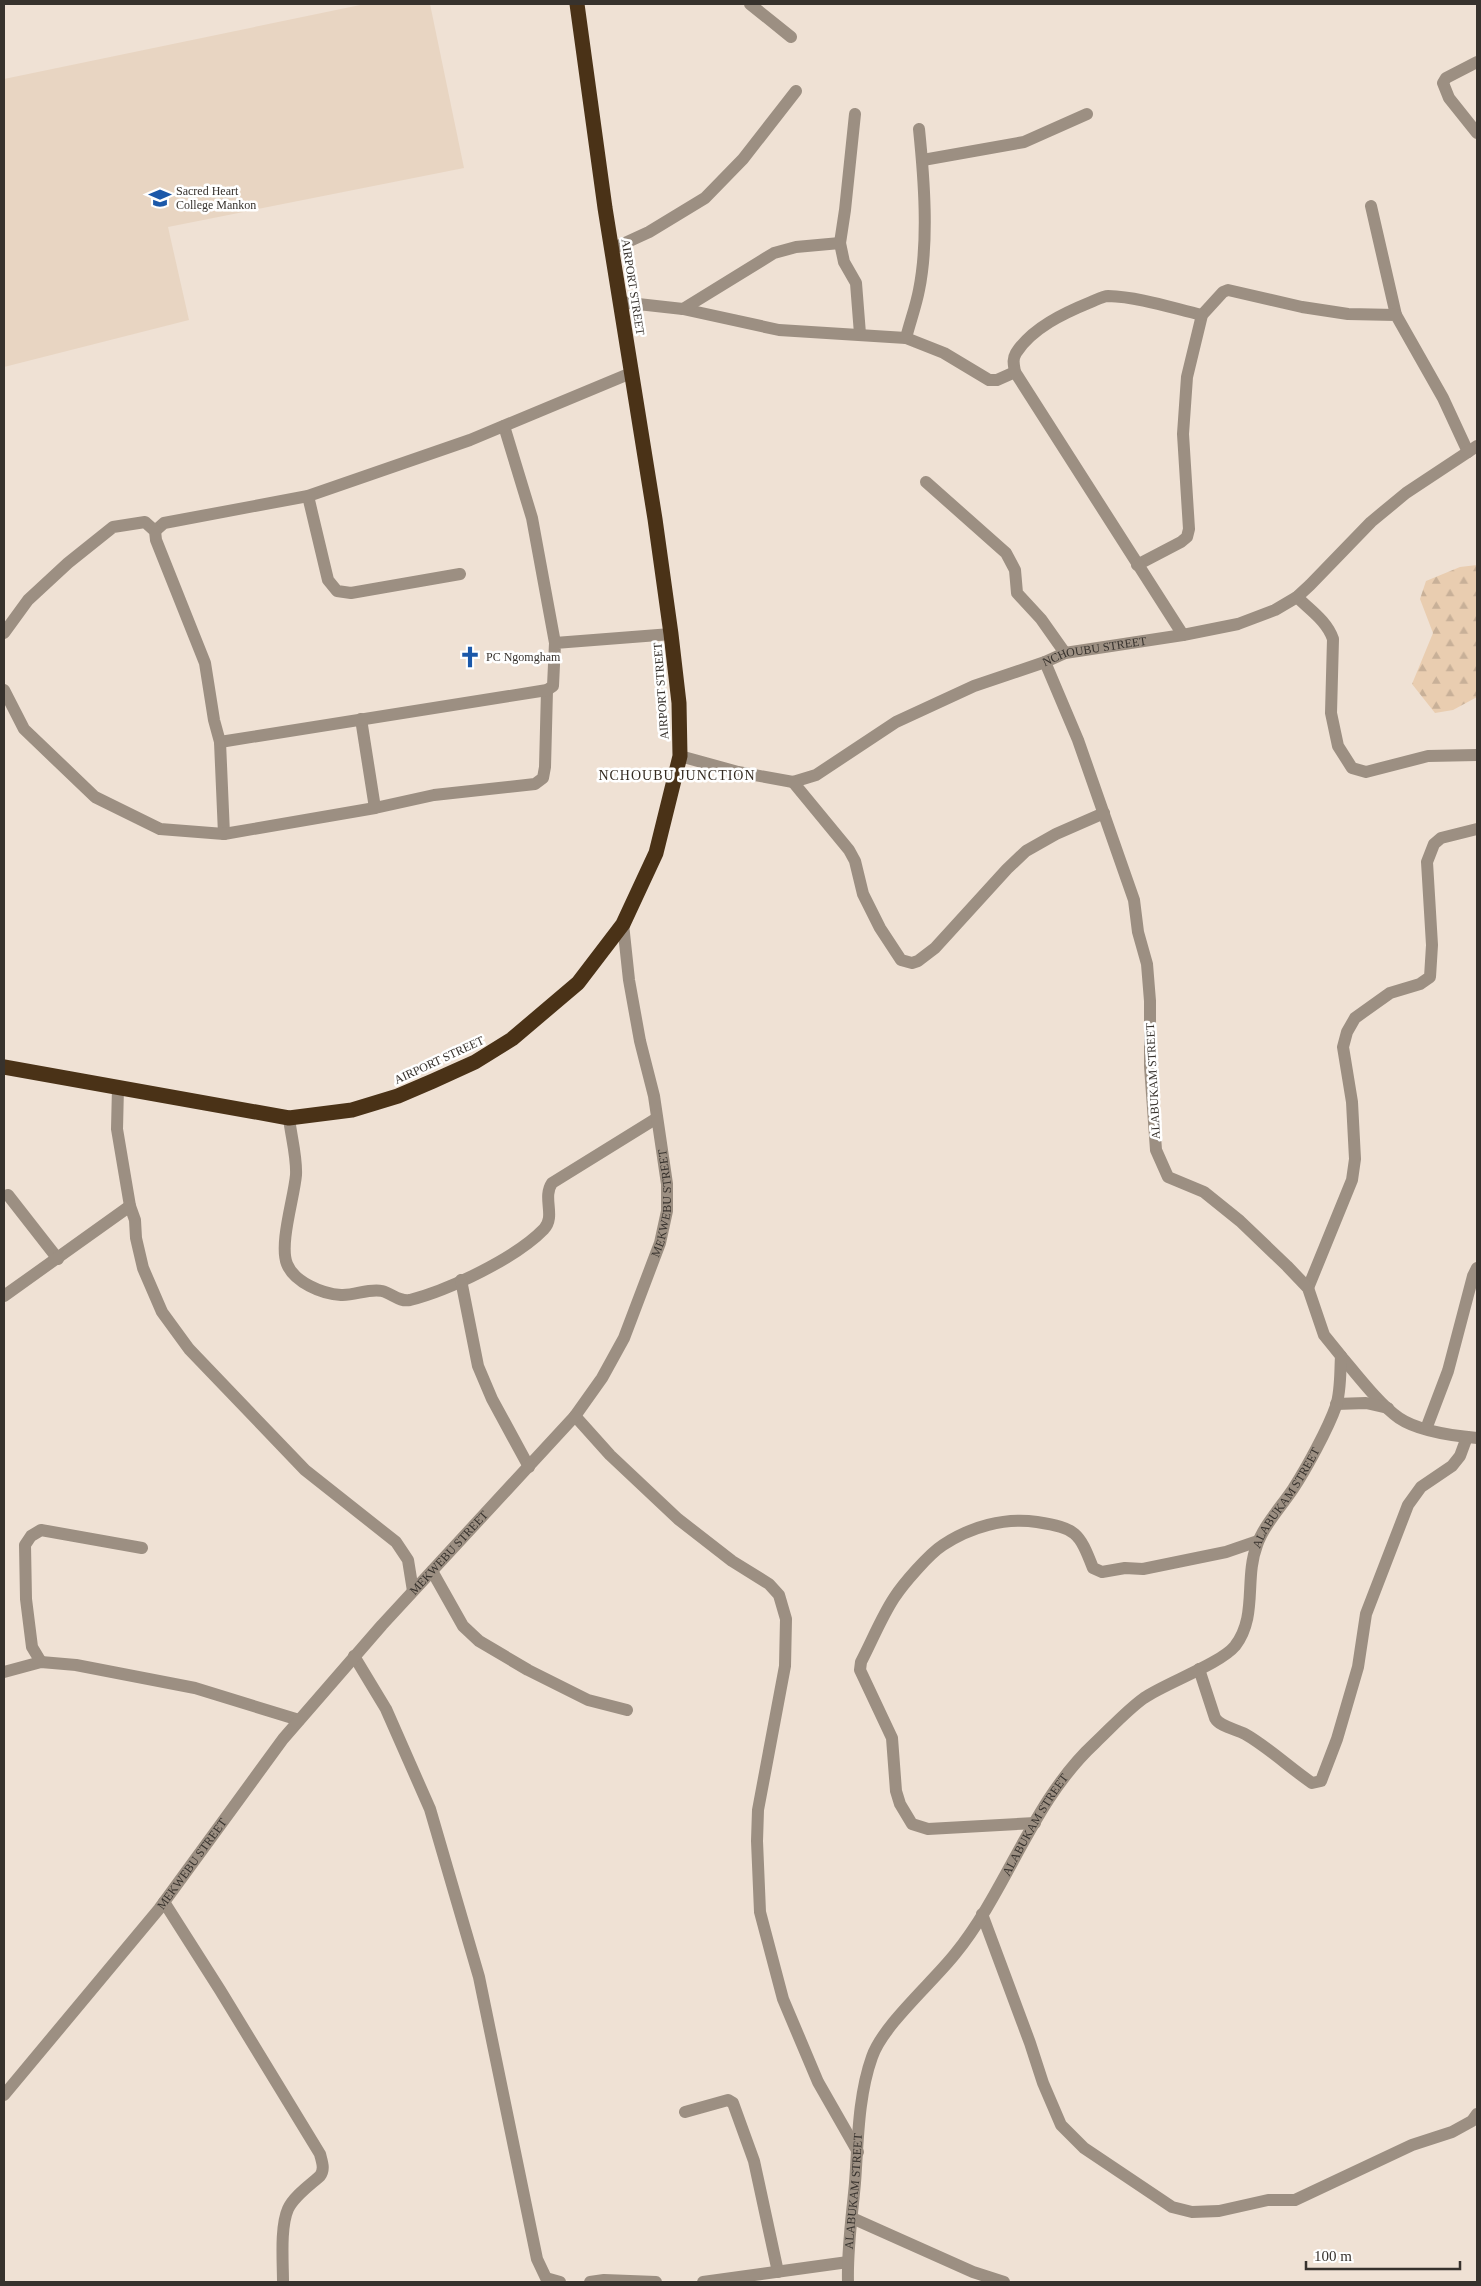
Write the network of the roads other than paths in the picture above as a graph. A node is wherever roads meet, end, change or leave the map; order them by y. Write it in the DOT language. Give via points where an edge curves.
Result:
graph roads {
  1 [pos="577,4"];
  2 [pos="750,4"];
  3 [pos="791,37"];
  4 [pos="1477,62"];
  5 [pos="796,92"];
  6 [pos="855,114"];
  7 [pos="1087,114"];
  8 [pos="919,129"];
  9 [pos="1477,133"];
  10 [pos="922,160"];
  11 [pos="1371,206"];
  12 [pos="840,243"];
  13 [pos="612,249"];
  14 [pos="620,302"];
  15 [pos="683,309"];
  16 [pos="1396,314"];
  17 [pos="1202,315"];
  18 [pos="860,334"];
  19 [pos="906,338"];
  20 [pos="631,372"];
  21 [pos="1015,372"];
  22 [pos="504,426"];
  23 [pos="1473,449"];
  24 [pos="926,482"];
  25 [pos="308,496"];
  26 [pos="155,530"];
  27 [pos="1137,565"];
  28 [pos="460,574"];
  29 [pos="1297,597"];
  30 [pos="4,633"];
  31 [pos="671,634"];
  32 [pos="1183,635"];
  33 [pos="555,643"];
  34 [pos="1065,653"];
  35 [pos="1045,662"];
  36 [pos="4,690"];
  37 [pos="547,690"];
  38 [pos="361,719"];
  39 [pos="220,742"];
  40 [pos="1477,754"];
  41 [pos="680,756"];
  42 [pos="793,782"];
  43 [pos="375,808"];
  44 [pos="1104,813"];
  45 [pos="1477,829"];
  46 [pos="224,834"];
  47 [pos="623,924"];
  48 [pos="4,1067"];
  49 [pos="118,1087"];
  50 [pos="289,1118"];
  51 [pos="657,1118"];
  52 [pos="8,1195"];
  53 [pos="130,1206"];
  54 [pos="58,1259"];
  55 [pos="1477,1268"];
  56 [pos="461,1280"];
  57 [pos="1308,1288"];
  58 [pos="4,1296"];
  59 [pos="1341,1356"];
  60 [pos="1336,1404"];
  61 [pos="1388,1408"];
  62 [pos="576,1416"];
  63 [pos="1426,1428"];
  64 [pos="1472,1438"];
  65 [pos="529,1467"];
  66 [pos="1258,1541"];
  67 [pos="142,1548"];
  68 [pos="432,1571"];
  69 [pos="413,1591"];
  70 [pos="354,1656"];
  71 [pos="41,1662"];
  72 [pos="1198,1668"];
  73 [pos="4,1672"];
  74 [pos="627,1710"];
  75 [pos="299,1720"];
  76 [pos="1035,1823"];
  77 [pos="164,1902"];
  78 [pos="982,1914"];
  79 [pos="4,2095"];
  80 [pos="685,2112"];
  81 [pos="1477,2114"];
  82 [pos="858,2152"];
  83 [pos="852,2218"];
  84 [pos="848,2262"];
  85 [pos="778,2272"];
  86 [pos="283,2282"];
  87 [pos="560,2282"];
  88 [pos="590,2282"];
  89 [pos="656,2282"];
  90 [pos="703,2282"];
  91 [pos="848,2282"];
  92 [pos="1004,2282"];
  1 -- 13 [label="highway, AIRPORT STREET"];
  2 -- 3 [label="street"];
  4 -- 9 [label="street" via="1446,78 1443,83 1449,98"];
  5 -- 13 [label="street" via="743,159 705,198 649,232"];
  6 -- 12 [label="street"];
  7 -- 10 [label="street" via="1024,142"];
  8 -- 10 [label="street"];
  10 -- 19 [label="street" via="924,254 919,291"];
  11 -- 16 [label="street"];
  12 -- 15 [label="street" via="796,247 774,253"];
  12 -- 18 [label="street" via="844,262 856,283"];
  13 -- 14 [label="highway, AIRPORT STREET"];
  14 -- 15 [label="street"];
  14 -- 20 [label="highway, AIRPORT STREET"];
  15 -- 18 [label="street" via="779,330"];
  16 -- 17 [label="street" via="1348,314 1228,290 1218,296"];
  16 -- 23 [label="street"];
  17 -- 21 [label="street" via="1129,298 1106,296 1071,310 1031,336 1015,354"];
  17 -- 27 [label="street" via="1187,377 1183,434 1189,529 1182,542"];
  18 -- 19 [label="street"];
  19 -- 21 [label="street" via="944,353 989,380"];
  20 -- 22 [label="street"];
  20 -- 31 [label="highway, AIRPORT STREET"];
  21 -- 27 [label="street"];
  22 -- 25 [label="street"];
  22 -- 33 [label="street" via="532,518"];
  23 -- 29 [label="street, NCHOUBU STREET" via="1406,493 1371,522"];
  24 -- 34 [label="street" via="1006,553 1016,570 1017,593"];
  25 -- 26 [label="street" via="164,523"];
  25 -- 28 [label="street" via="328,580 337,591 352,593"];
  26 -- 30 [label="street" via="145,522 113,528 28,600"];
  26 -- 39 [label="street" via="156,540 205,663"];
  27 -- 32 [label="street"];
  29 -- 32 [label="street, NCHOUBU STREET" via="1275,610 1238,624"];
  29 -- 40 [label="street" via="1330,628 1333,639 1331,713 1338,746 1352,768 1366,772 1428,756"];
  31 -- 33 [label="street"];
  31 -- 41 [label="highway, AIRPORT STREET" via="679,703"];
  32 -- 34 [label="street, NCHOUBU STREET"];
  33 -- 37 [label="street" via="553,686"];
  34 -- 35 [label="street, NCHOUBU STREET"];
  35 -- 42 [label="street, NCHOUBU STREET" via="974,686 896,722 816,775"];
  35 -- 44 [label="street, ALABUKAM STREET"];
  36 -- 46 [label="street" via="24,729 95,797 160,829"];
  37 -- 38 [label="street"];
  37 -- 43 [label="street" via="545,767 543,778 535,784 434,795"];
  38 -- 39 [label="street"];
  38 -- 43 [label="street"];
  39 -- 46 [label="street"];
  41 -- 42 [label="street, NCHOUBU STREET" via="738,772"];
  41 -- 47 [label="highway, AIRPORT STREET" via="656,853"];
  42 -- 44 [label="street" via="849,850 863,894 880,928 901,960 908,962 918,961 935,948 1026,851"];
  43 -- 46 [label="street"];
  44 -- 57 [label="street, ALABUKAM STREET" via="1134,900 1147,964 1156,1150 1162,1165 1168,1178 1204,1192 1240,1221"];
  45 -- 57 [label="street" via="1441,838 1434,844 1427,862 1432,945 1430,977 1420,984 1390,993 1355,1018 1347,1032 1343,1047 1352,1102 1352,1180"];
  47 -- 50 [label="highway, AIRPORT STREET" via="578,982 557,1002 512,1039 475,1062 352,1110"];
  47 -- 51 [label="street, MEKWEBU STREET" via="630,988"];
  48 -- 49 [label="highway, AIRPORT STREET"];
  49 -- 50 [label="highway, AIRPORT STREET"];
  49 -- 53 [label="street" via="117,1129"];
  50 -- 56 [label="street" via="296,1172 284,1246 286,1262 300,1281 341,1295 382,1291 401,1300 418,1297"];
  51 -- 56 [label="street" via="552,1183 548,1194 550,1215 543,1230 507,1258"];
  51 -- 62 [label="street, MEKWEBU STREET" via="668,1184 667,1211 660,1243 624,1338"];
  52 -- 54 [label="street"];
  53 -- 54 [label="street"];
  53 -- 69 [label="street" via="144,1268 162,1312 188,1349 305,1470 396,1542 408,1560"];
  54 -- 58 [label="street"];
  55 -- 63 [label="street" via="1448,1371"];
  56 -- 65 [label="street" via="478,1366"];
  57 -- 59 [label="street, ALABUKAM STREET" via="1324,1334"];
  59 -- 60 [label="street, ALABUKAM STREET"];
  59 -- 61 [label="street"];
  60 -- 61 [label="street" via="1366,1403"];
  60 -- 66 [label="street, ALABUKAM STREET" via="1295,1486"];
  61 -- 63 [label="street" via="1399,1418"];
  62 -- 65 [label="street, MEKWEBU STREET"];
  62 -- 82 [label="street" via="610,1455 678,1519 732,1562 769,1584 779,1595 786,1619 786,1666 758,1810 760,1912 783,1999 818,2082"];
  63 -- 64 [label="street"];
  64 -- 72 [label="street" via="1452,1466 1421,1487 1408,1505 1366,1614 1358,1667 1338,1739 1321,1781 1312,1783 1260,1743 1235,1728 1218,1723"];
  65 -- 68 [label="street, MEKWEBU STREET"];
  66 -- 72 [label="street, ALABUKAM STREET" via="1251,1568 1247,1626 1232,1649"];
  66 -- 76 [label="street" via="1226,1552 1144,1569 1102,1572 1093,1568 1081,1539 1061,1526 1025,1520 990,1524 942,1545 894,1598 861,1662 860,1670 892,1738 896,1791 909,1822 928,1829"];
  67 -- 71 [label="street" via="41,1530 31,1536 25,1545 26,1599 32,1646"];
  68 -- 69 [label="street, MEKWEBU STREET"];
  68 -- 74 [label="street" via="463,1626 479,1642 588,1700"];
  69 -- 70 [label="street, MEKWEBU STREET"];
  70 -- 75 [label="street, MEKWEBU STREET"];
  70 -- 87 [label="street" via="386,1709 430,1809 479,1977 537,2259 546,2278"];
  71 -- 73 [label="street"];
  71 -- 75 [label="street" via="76,1665 195,1688"];
  72 -- 76 [label="street, ALABUKAM STREET" via="1145,1698 1088,1748"];
  75 -- 77 [label="street, MEKWEBU STREET"];
  76 -- 78 [label="street, ALABUKAM STREET"];
  77 -- 79 [label="street, MEKWEBU STREET"];
  77 -- 86 [label="street" via="323,2163 320,2176 288,2209"];
  78 -- 81 [label="street" via="1061,2125 1084,2148 1172,2207 1192,2212 1219,2211 1255,2202 1295,2200 1412,2145 1452,2132 1472,2121"];
  78 -- 82 [label="street, ALABUKAM STREET" via="956,1953 885,2033 872,2055 865,2082"];
  80 -- 85 [label="street" via="728,2100 733,2103 754,2161"];
  82 -- 83 [label="street, ALABUKAM STREET"];
  83 -- 84 [label="street, ALABUKAM STREET"];
  83 -- 92 [label="street" via="973,2272"];
  84 -- 85 [label="street"];
  84 -- 91 [label="street, ALABUKAM STREET"];
  85 -- 90 [label="street"];
  88 -- 89 [label="street"];
}
